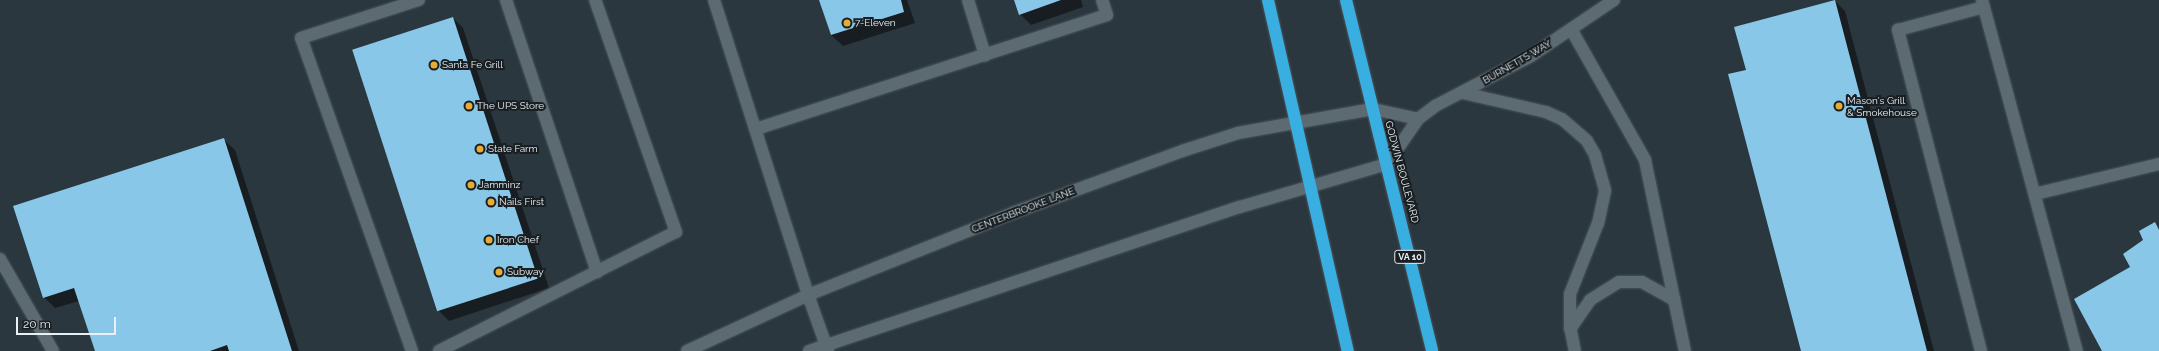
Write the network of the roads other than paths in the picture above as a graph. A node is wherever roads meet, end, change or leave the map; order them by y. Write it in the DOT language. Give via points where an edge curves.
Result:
graph roads {
  1 [pos="419,0"];
  2 [pos="506,0"];
  3 [pos="595,0"];
  4 [pos="714,0"];
  5 [pos="968,0"];
  6 [pos="1102,0"];
  7 [pos="1268,0"];
  8 [pos="1346,0"];
  9 [pos="1614,0"];
  10 [pos="1983,3"];
  11 [pos="1572,29"];
  12 [pos="985,55"];
  13 [pos="1463,93"];
  14 [pos="1373,109"];
  15 [pos="1418,119"];
  16 [pos="1296,124"];
  17 [pos="756,130"];
  18 [pos="1387,164"];
  19 [pos="2159,164"];
  20 [pos="1310,186"];
  21 [pos="2035,194"];
  22 [pos="0,260"];
  23 [pos="597,272"];
  24 [pos="808,295"];
  25 [pos="1674,300"];
  26 [pos="1570,329"];
  27 [pos="827,348"];
  28 [pos="53,351"];
  29 [pos="412,351"];
  30 [pos="439,351"];
  31 [pos="687,351"];
  32 [pos="809,351"];
  33 [pos="1348,351"];
  34 [pos="1432,351"];
  35 [pos="1575,351"];
  36 [pos="1685,351"];
  37 [pos="1981,351"];
  38 [pos="2077,351"];
  1 -- 29 [label="street" via="301,38"];
  2 -- 23 [label="street"];
  3 -- 23 [label="street" via="676,232"];
  4 -- 17 [label="street"];
  5 -- 12 [label="street"];
  6 -- 12 [label="street" via="1107,15"];
  7 -- 16 [label="highway"];
  8 -- 14 [label="highway, GODWIN BOULEVARD / VA 10"];
  9 -- 11 [label="street, BURNETTS WAY"];
  10 -- 21 [label="street"];
  10 -- 37 [label="street" via="1898,30"];
  11 -- 13 [label="street, BURNETTS WAY"];
  11 -- 25 [label="street" via="1645,160"];
  12 -- 17 [label="street"];
  13 -- 15 [label="street, BURNETTS WAY"];
  13 -- 26 [label="street" via="1546,112 1562,119 1587,141 1595,155 1605,191 1603,207 1575,275 1568,307"];
  14 -- 15 [label="street"];
  14 -- 16 [label="street, CENTERBROOKE LANE"];
  14 -- 18 [label="highway, GODWIN BOULEVARD / VA 10"];
  15 -- 18 [label="street, BURNETTS WAY"];
  16 -- 20 [label="highway"];
  16 -- 24 [label="street, CENTERBROOKE LANE" via="1238,133 1182,151 1013,213"];
  17 -- 24 [label="street"];
  18 -- 20 [label="street"];
  18 -- 34 [label="highway, GODWIN BOULEVARD / VA 10"];
  19 -- 21 [label="street"];
  20 -- 27 [label="street"];
  20 -- 33 [label="highway"];
  21 -- 38 [label="street"];
  22 -- 28 [label="street"];
  23 -- 30 [label="street"];
  24 -- 27 [label="street"];
  24 -- 31 [label="street, CENTERBROOKE LANE"];
  25 -- 26 [label="street" via="1642,282 1619,282 1590,300"];
  25 -- 36 [label="street"];
  26 -- 35 [label="street"];
  27 -- 32 [label="street"];
}
